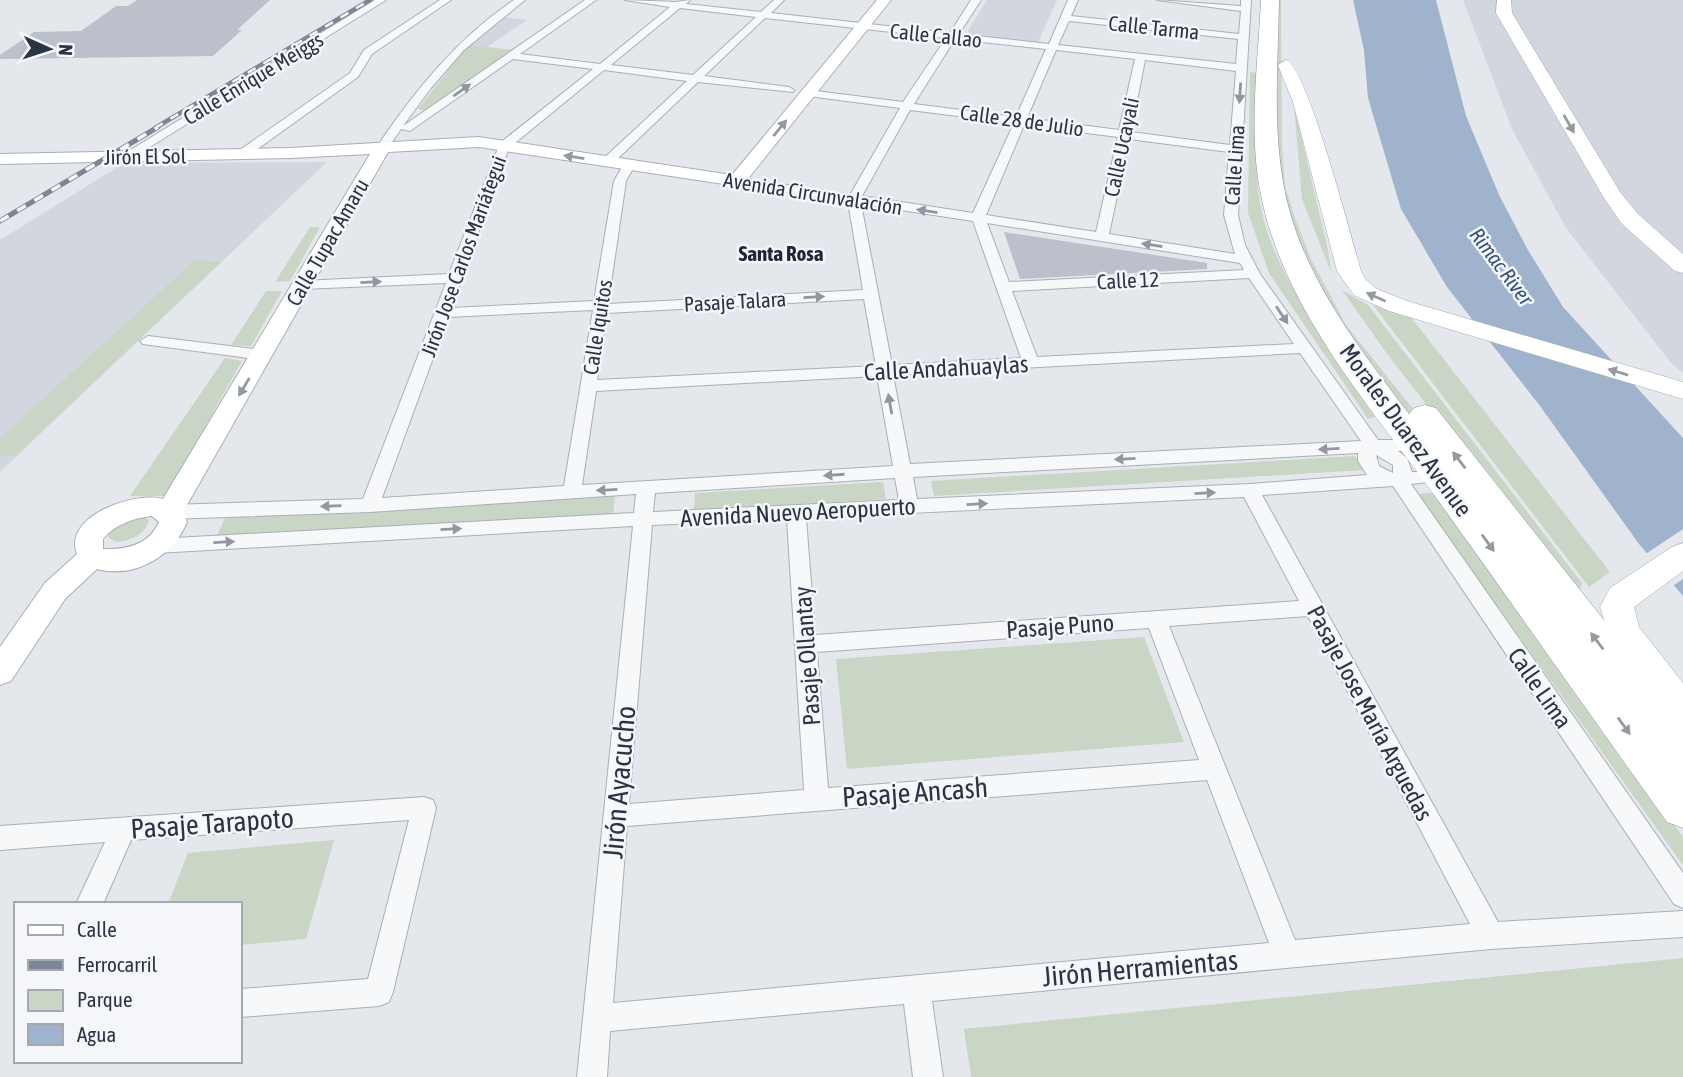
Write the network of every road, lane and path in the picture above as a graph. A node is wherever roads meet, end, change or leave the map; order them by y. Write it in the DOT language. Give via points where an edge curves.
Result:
graph roads {
  1 [pos="381,0"];
  2 [pos="446,0"];
  3 [pos="520,0"];
  4 [pos="591,0"];
  5 [pos="630,0"];
  6 [pos="779,0"];
  7 [pos="866,0"];
  8 [pos="884,0"];
  9 [pos="976,0"];
  10 [pos="1073,0"];
  11 [pos="1162,0"];
  12 [pos="1286,0"];
  13 [pos="1504,0"];
  14 [pos="1520,0"];
  15 [pos="682,3"];
  16 [pos="1254,3"];
  17 [pos="763,15"];
  18 [pos="1065,18"];
  19 [pos="845,24"];
  20 [pos="863,26"];
  21 [pos="952,36"];
  22 [pos="1244,37"];
  23 [pos="1052,48"];
  24 [pos="513,56"];
  25 [pos="1141,57"];
  26 [pos="1286,65"];
  27 [pos="603,67"];
  28 [pos="1241,68"];
  29 [pos="695,79"];
  30 [pos="789,90"];
  31 [pos="808,93"];
  32 [pos="907,105"];
  33 [pos="775,107"];
  34 [pos="1021,120"];
  35 [pos="400,130"];
  36 [pos="1124,134"];
  37 [pos="479,142"];
  38 [pos="503,146"];
  39 [pos="382,148"];
  40 [pos="1236,149"];
  41 [pos="336,150"];
  42 [pos="290,153"];
  43 [pos="241,155"];
  44 [pos="125,157"];
  45 [pos="0,159"];
  46 [pos="607,162"];
  47 [pos="629,165"];
  48 [pos="369,170"];
  49 [pos="737,181"];
  50 [pos="854,199"];
  51 [pos="978,218"];
  52 [pos="1102,237"];
  53 [pos="1683,248"];
  54 [pos="1197,251"];
  55 [pos="1244,258"];
  56 [pos="1683,266"];
  57 [pos="1253,274"];
  58 [pos="1208,276"];
  59 [pos="455,278"];
  60 [pos="302,285"];
  61 [pos="1003,287"];
  62 [pos="871,294"];
  63 [pos="600,307"];
  64 [pos="442,313"];
  65 [pos="148,341"];
  66 [pos="1304,348"];
  67 [pos="263,355"];
  68 [pos="1031,363"];
  69 [pos="885,372"];
  70 [pos="588,386"];
  71 [pos="1683,391"];
  72 [pos="1416,444"];
  73 [pos="1374,447"];
  74 [pos="903,471"];
  75 [pos="1439,476"];
  76 [pos="1399,481"];
  77 [pos="646,488"];
  78 [pos="1250,490"];
  79 [pos="572,492"];
  80 [pos="370,505"];
  81 [pos="909,507"];
  82 [pos="169,512"];
  83 [pos="796,513"];
  84 [pos="643,519"];
  85 [pos="156,545"];
  86 [pos="1683,555"];
  87 [pos="92,557"];
  88 [pos="1314,608"];
  89 [pos="1156,619"];
  90 [pos="806,643"];
  91 [pos="0,672"];
  92 [pos="1683,711"];
  93 [pos="1683,754"];
  94 [pos="1214,769"];
  95 [pos="817,800"];
  96 [pos="1683,807"];
  97 [pos="615,816"];
  98 [pos="124,829"];
  99 [pos="0,838"];
  100 [pos="1683,895"];
  101 [pos="90,902"];
  102 [pos="1683,924"];
  103 [pos="1491,936"];
  104 [pos="1287,954"];
  105 [pos="916,989"];
  106 [pos="242,1003"];
  107 [pos="598,1018"];
  108 [pos="592,1077"];
  109 [pos="928,1077"];
  1 -- 44 [label="street, Calle Enrique Meiggs"];
  2 -- 43 [label="street" via="368,52 354,75"];
  3 -- 35 [label="street, Calle Tupac Amaru" via="471,35"];
  4 -- 24 [label="street, Calle Tupac Amaru"];
  5 -- 15 [label="street, Calle Callao"];
  6 -- 17 [label="street"];
  7 -- 19 [label="street"];
  8 -- 20 [label="street"];
  9 -- 21 [label="street"];
  10 -- 18 [label="street"];
  11 -- 16 [label="street"];
  12 -- 26 [label="highway, Morales Duarez Avenue"];
  13 -- 56 [label="main road, one-way" via="1504,13 1611,194 1630,219"];
  14 -- 53 [label="main road" via="1521,17 1632,195"];
  15 -- 17 [label="street, Calle Callao"];
  15 -- 27 [label="street, Jirón Jose Carlos Mariátegui"];
  16 -- 22 [label="street, Calle Lima"];
  16 -- 72 [label="highway, Morales Duarez Avenue" via="1273,195 1279,216 1323,312"];
  17 -- 19 [label="street, Calle Callao"];
  17 -- 29 [label="street"];
  18 -- 22 [label="street, Calle Tarma"];
  18 -- 23 [label="street"];
  19 -- 20 [label="street, Calle Callao"];
  19 -- 30 [label="street"];
  20 -- 21 [label="street, Calle Callao"];
  20 -- 31 [label="street"];
  21 -- 23 [label="street, Calle Callao"];
  21 -- 32 [label="street"];
  22 -- 28 [label="street, Calle Lima"];
  23 -- 25 [label="street, Calle Callao"];
  23 -- 34 [label="street"];
  24 -- 27 [label="street"];
  35 -- 24 [label="street, Calle Tupac Amaru, one-way"];
  25 -- 28 [label="street, Calle Callao"];
  25 -- 36 [label="street, Calle Ucayali"];
  71 -- 26 [label="main road, one-way" via="1365,292 1353,280 1302,102"];
  93 -- 26 [label="highway, Morales Duarez Avenue, one-way" via="1338,295 1311,243 1295,193"];
  27 -- 29 [label="street"];
  27 -- 38 [label="street, Jirón Jose Carlos Mariátegui"];
  28 -- 40 [label="street, Calle Lima, one-way"];
  29 -- 30 [label="street"];
  29 -- 46 [label="street"];
  30 -- 33 [label="street"];
  31 -- 32 [label="street, Calle 28 de Julio"];
  49 -- 31 [label="street, one-way"];
  32 -- 34 [label="street, Calle 28 de Julio"];
  32 -- 50 [label="street"];
  34 -- 36 [label="street, Calle 28 de Julio"];
  34 -- 51 [label="street"];
  35 -- 37 [label="street"];
  35 -- 39 [label="street, Calle Tupac Amaru"];
  35 -- 41 [label="street"];
  36 -- 40 [label="street, Calle 28 de Julio"];
  36 -- 52 [label="street, Calle Ucayali"];
  37 -- 38 [label="street, Avenida Circunvalación"];
  37 -- 39 [label="street, Avenida Circunvalación"];
  46 -- 38 [label="street, Avenida Circunvalación, one-way"];
  38 -- 59 [label="street, Jirón Jose Carlos Mariátegui"];
  39 -- 41 [label="street, Jirón El Sol"];
  39 -- 48 [label="street, Calle Tupac Amaru"];
  40 -- 55 [label="street, Calle Lima" via="1231,215"];
  41 -- 42 [label="street, Jirón El Sol"];
  42 -- 43 [label="street, Jirón El Sol"];
  42 -- 48 [label="street, Jirón El Sol" via="353,157"];
  43 -- 44 [label="street, Jirón El Sol"];
  44 -- 45 [label="street, Jirón El Sol"];
  46 -- 47 [label="street, Avenida Circunvalación"];
  47 -- 49 [label="street, Avenida Circunvalación" via="718,173"];
  47 -- 63 [label="street, Calle Iquitos" via="620,181"];
  48 -- 60 [label="street, Calle Tupac Amaru"];
  49 -- 50 [label="street, Avenida Circunvalación"];
  51 -- 50 [label="street, Avenida Circunvalación, one-way"];
  50 -- 62 [label="street"];
  51 -- 52 [label="street, Avenida Circunvalación"];
  51 -- 61 [label="street"];
  54 -- 52 [label="street, Avenida Circunvalación, one-way"];
  54 -- 55 [label="street, Avenida Circunvalación"];
  54 -- 58 [label="street"];
  55 -- 57 [label="street, Calle Lima"];
  57 -- 58 [label="street, Calle 12"];
  57 -- 66 [label="street, Calle Lima, one-way"];
  58 -- 61 [label="street, Calle 12"];
  60 -- 59 [label="street, one-way"];
  59 -- 64 [label="street, Jirón Jose Carlos Mariátegui"];
  60 -- 67 [label="street, Calle Tupac Amaru"];
  61 -- 68 [label="street"];
  63 -- 62 [label="street, Pasaje Talara, one-way"];
  62 -- 69 [label="street"];
  63 -- 64 [label="street, Pasaje Talara"];
  63 -- 70 [label="street, Calle Iquitos"];
  64 -- 80 [label="street, Jirón Jose Carlos Mariátegui"];
  65 -- 67 [label="street"];
  66 -- 68 [label="street, Calle Andahuaylas"];
  66 -- 73 [label="street, Calle Lima"];
  67 -- 82 [label="street, Calle Tupac Amaru, one-way"];
  68 -- 69 [label="street, Calle Andahuaylas"];
  69 -- 70 [label="street, Calle Andahuaylas"];
  74 -- 69 [label="street, one-way"];
  70 -- 79 [label="street, Calle Iquitos"];
  72 -- 73 [label="street, Avenida Nuevo Aeropuerto"];
  72 -- 75 [label="highway, Morales Duarez Avenue"];
  73 -- 74 [label="street, Avenida Nuevo Aeropuerto, one-way"];
  73 -- 76 [label="street, Calle Lima" via="1366,454 1367,463 1373,471"];
  74 -- 77 [label="street, Avenida Nuevo Aeropuerto, one-way"];
  74 -- 81 [label="street"];
  75 -- 76 [label="street, Avenida Nuevo Aeropuerto"];
  75 -- 96 [label="highway, Morales Duarez Avenue, one-way"];
  76 -- 78 [label="street, Avenida Nuevo Aeropuerto"];
  76 -- 100 [label="street, Calle Lima"];
  77 -- 79 [label="street, Avenida Nuevo Aeropuerto, one-way"];
  77 -- 84 [label="street, Jirón Ayacucho"];
  81 -- 78 [label="street, Avenida Nuevo Aeropuerto, one-way"];
  78 -- 88 [label="street, Pasaje Jose María Arguedas"];
  79 -- 80 [label="street, Avenida Nuevo Aeropuerto"];
  80 -- 82 [label="street, Avenida Nuevo Aeropuerto, one-way"];
  81 -- 83 [label="street, Avenida Nuevo Aeropuerto"];
  82 -- 85 [label="street, Calle Tupac Amaru" via="171,527"];
  82 -- 87 [label="street" via="144,506 110,518 92,534 88,543"];
  83 -- 84 [label="street, Avenida Nuevo Aeropuerto"];
  83 -- 90 [label="street, Pasaje Ollantay"];
  85 -- 84 [label="street, Avenida Nuevo Aeropuerto, one-way"];
  84 -- 97 [label="street, Jirón Ayacucho"];
  85 -- 87 [label="street" via="122,560"];
  86 -- 92 [label="main road" via="1622,597 1617,607 1623,632"];
  87 -- 91 [label="street" via="55,591"];
  88 -- 89 [label="street, Pasaje Puno"];
  88 -- 103 [label="street, Pasaje Jose María Arguedas"];
  89 -- 90 [label="street, Pasaje Puno"];
  89 -- 94 [label="street"];
  90 -- 95 [label="street, Pasaje Ollantay"];
  94 -- 95 [label="street, Pasaje Ancash"];
  94 -- 104 [label="street"];
  95 -- 97 [label="street, Pasaje Ancash"];
  97 -- 107 [label="street, Jirón Ayacucho"];
  98 -- 99 [label="street, Pasaje Tarapoto"];
  98 -- 101 [label="street"];
  98 -- 106 [label="street, Pasaje Tarapoto" via="424,808 379,992"];
  102 -- 103 [label="street, Jirón Herramientas"];
  103 -- 104 [label="street, Jirón Herramientas"];
  104 -- 105 [label="street, Jirón Herramientas"];
  105 -- 107 [label="street, Jirón Herramientas"];
  105 -- 109 [label="street"];
  107 -- 108 [label="street, Jirón Ayacucho"];
}
